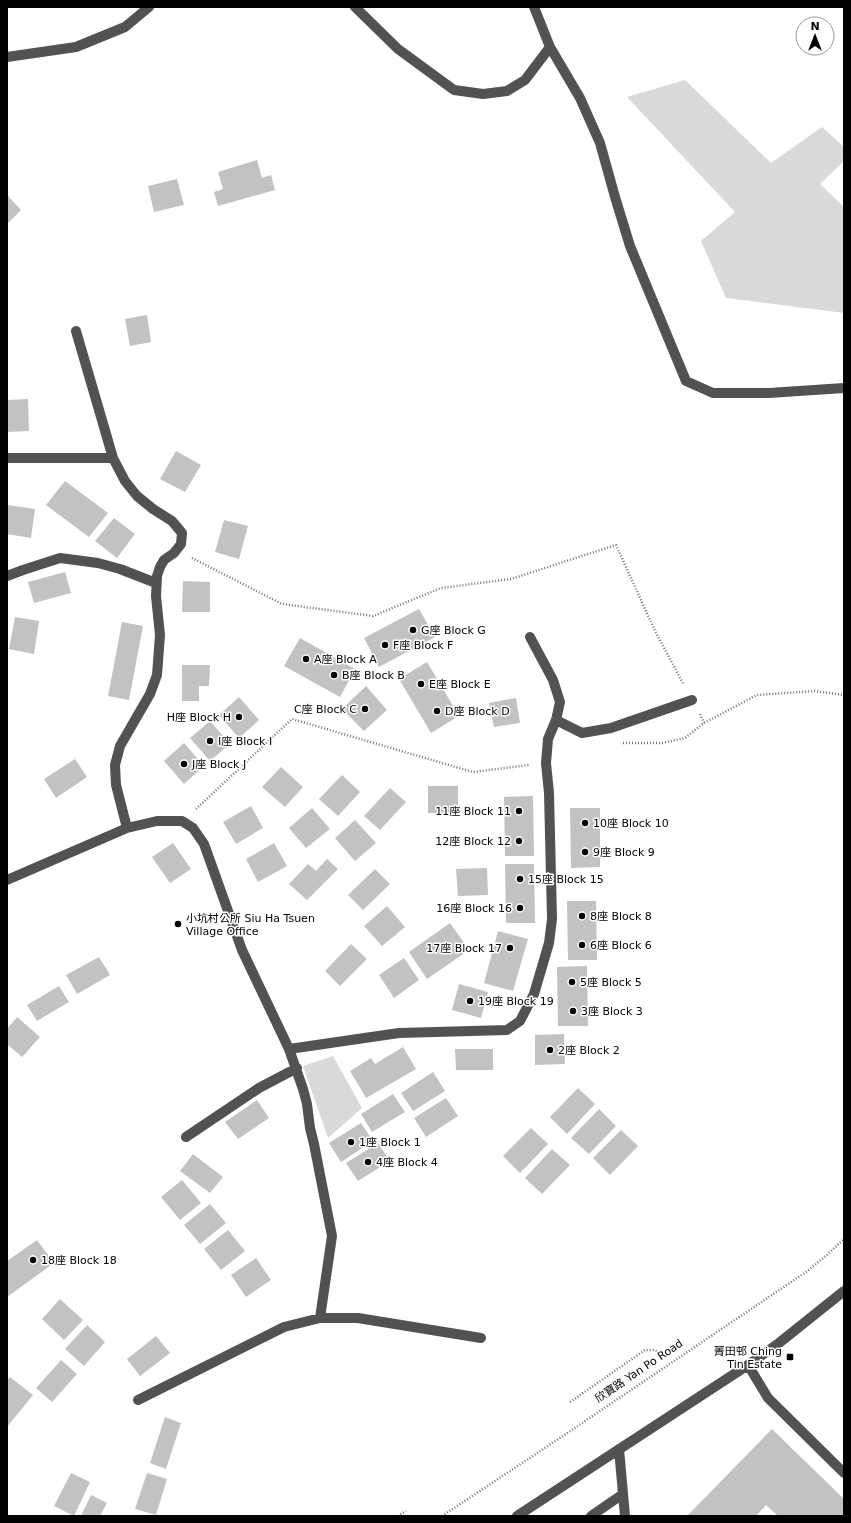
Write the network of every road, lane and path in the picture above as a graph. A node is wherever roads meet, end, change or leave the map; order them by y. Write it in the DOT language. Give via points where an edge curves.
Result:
graph roads {
  1 [pos="149,7"];
  2 [pos="355,7"];
  3 [pos="534,7"];
  4 [pos="550,46"];
  5 [pos="7,57"];
  6 [pos="76,331"];
  7 [pos="844,388"];
  8 [pos="7,458"];
  9 [pos="113,458"];
  10 [pos="177,550"];
  11 [pos="7,576"];
  12 [pos="156,583"];
  13 [pos="530,637"];
  14 [pos="844,695"];
  15 [pos="692,700"];
  16 [pos="556,720"];
  17 [pos="704,723"];
  18 [pos="619,744"];
  19 [pos="546,763"];
  20 [pos="182,821"];
  21 [pos="128,828"];
  22 [pos="7,880"];
  23 [pos="290,1049"];
  24 [pos="297,1068"];
  25 [pos="186,1137"];
  26 [pos="844,1238"];
  27 [pos="844,1290"];
  28 [pos="320,1318"];
  29 [pos="481,1338"];
  30 [pos="665,1353"];
  31 [pos="748,1365"];
  32 [pos="138,1400"];
  33 [pos="570,1402"];
  34 [pos="619,1449"];
  35 [pos="844,1473"];
  36 [pos="623,1494"];
  37 [pos="406,1511"];
  38 [pos="398,1516"];
  39 [pos="442,1516"];
  40 [pos="518,1516"];
  41 [pos="591,1516"];
  42 [pos="625,1516"];
  1 -- 5 [label="street" via="124,27 76,46"];
  2 -- 4 [label="street" via="398,49 454,90 483,94 507,91 525,80"];
  3 -- 4 [label="street"];
  4 -- 7 [label="street" via="580,98 600,143 630,246 686,381 713,394"];
  6 -- 9 [label="street"];
  8 -- 9 [label="street"];
  9 -- 10 [label="street" via="125,481 137,496 172,521 182,533 181,544"];
  10 -- 12 [label="street" via="164,560"];
  10 -- 15 [label="path" via="282,604 373,616 440,588 511,579 616,545 655,631"];
  11 -- 12 [label="street" via="60,558 98,563"];
  12 -- 21 [label="street" via="160,635 157,675 150,694 120,746 115,765 116,785"];
  13 -- 16 [label="street" via="553,680 560,702"];
  14 -- 17 [label="path" via="815,691 757,696"];
  15 -- 16 [label="street" via="611,728 582,733"];
  15 -- 17 [label="path"];
  16 -- 19 [label="street" via="548,739"];
  17 -- 18 [label="path" via="685,738 663,743"];
  19 -- 20 [label="path" via="473,772 292,719"];
  19 -- 23 [label="street" via="552,919 549,943 534,994 520,1021 507,1030 399,1033"];
  20 -- 21 [label="street" via="157,821"];
  20 -- 23 [label="street" via="193,828 204,844 242,950"];
  21 -- 22 [label="street"];
  23 -- 24 [label="street"];
  24 -- 25 [label="street" via="259,1088"];
  24 -- 28 [label="street" via="307,1104 332,1236"];
  26 -- 39 [label="path, 欣寶路 Yan Po Road" via="799,1277"];
  27 -- 31 [label="street"];
  28 -- 29 [label="street" via="358,1318"];
  28 -- 32 [label="street" via="284,1327"];
  30 -- 33 [label="path" via="645,1350"];
  31 -- 34 [label="street"];
  31 -- 35 [label="street" via="768,1398"];
  34 -- 36 [label="street"];
  34 -- 40 [label="street"];
  36 -- 41 [label="street"];
  36 -- 42 [label="street"];
  37 -- 38 [label="path"];
}
